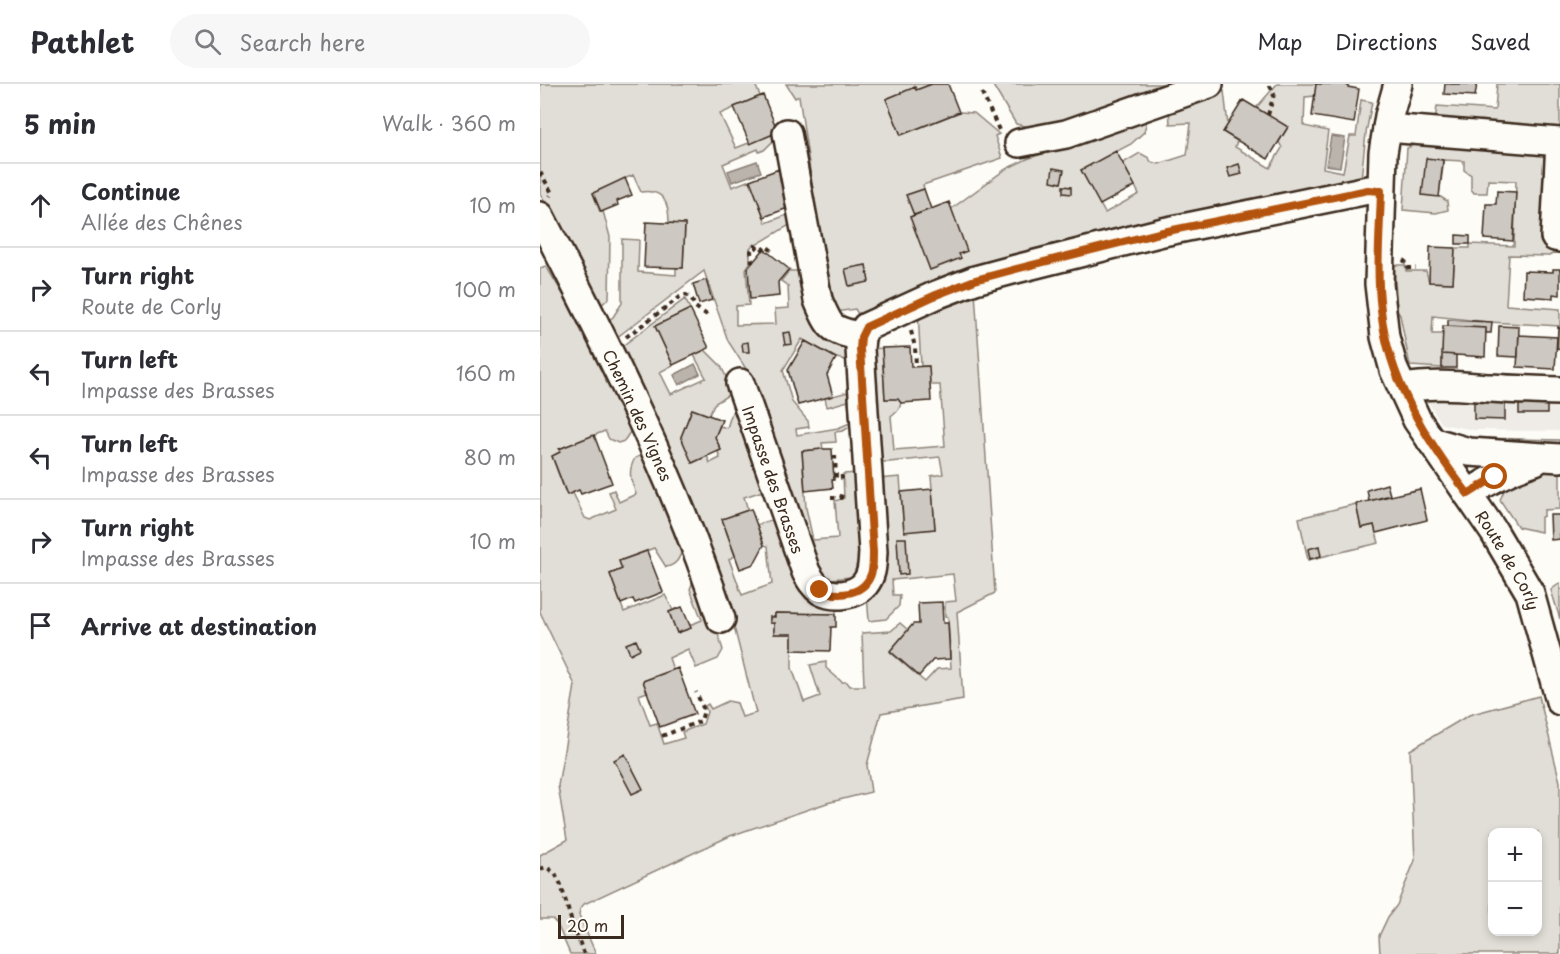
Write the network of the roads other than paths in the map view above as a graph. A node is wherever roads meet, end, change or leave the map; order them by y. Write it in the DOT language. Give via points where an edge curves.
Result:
graph roads {
  1 [pos="1209,84"];
  2 [pos="1398,84"];
  3 [pos="1387,128"];
  4 [pos="788,133"];
  5 [pos="1019,143"];
  6 [pos="1381,191"];
  7 [pos="540,216"];
  8 [pos="1560,238"];
  9 [pos="551,258"];
  10 [pos="861,337"];
  11 [pos="740,383"];
  12 [pos="1403,388"];
  13 [pos="1560,391"];
  14 [pos="1431,441"];
  15 [pos="1557,458"];
  16 [pos="1468,494"];
  17 [pos="721,619"];
  18 [pos="1560,701"];
  1 -- 5 [label="street" via="1066,134"];
  2 -- 3 [label="street, Route de Corly"];
  3 -- 6 [label="street, Route de Corly"];
  3 -- 8 [label="street" via="1560,142 1556,237"];
  4 -- 10 [label="street" via="818,300 835,330"];
  6 -- 10 [label="street" via="1368,190 1163,232 975,280 876,321 866,327"];
  6 -- 12 [label="street, Route de Corly" via="1381,311 1394,370"];
  7 -- 9 [label="street, Chemin des Vignes"];
  9 -- 17 [label="street, Chemin des Vignes" via="609,350 670,481"];
  10 -- 11 [label="street, Impasse des Brasses" via="873,552 872,572 857,591 831,595 820,590 809,577"];
  12 -- 13 [label="street" via="1472,385"];
  12 -- 14 [label="street, Route de Corly"];
  14 -- 15 [label="street" via="1469,452"];
  14 -- 16 [label="street, Route de Corly"];
  15 -- 16 [label="street" via="1535,460 1511,469"];
  16 -- 18 [label="street, Route de Corly" via="1530,593"];
}
